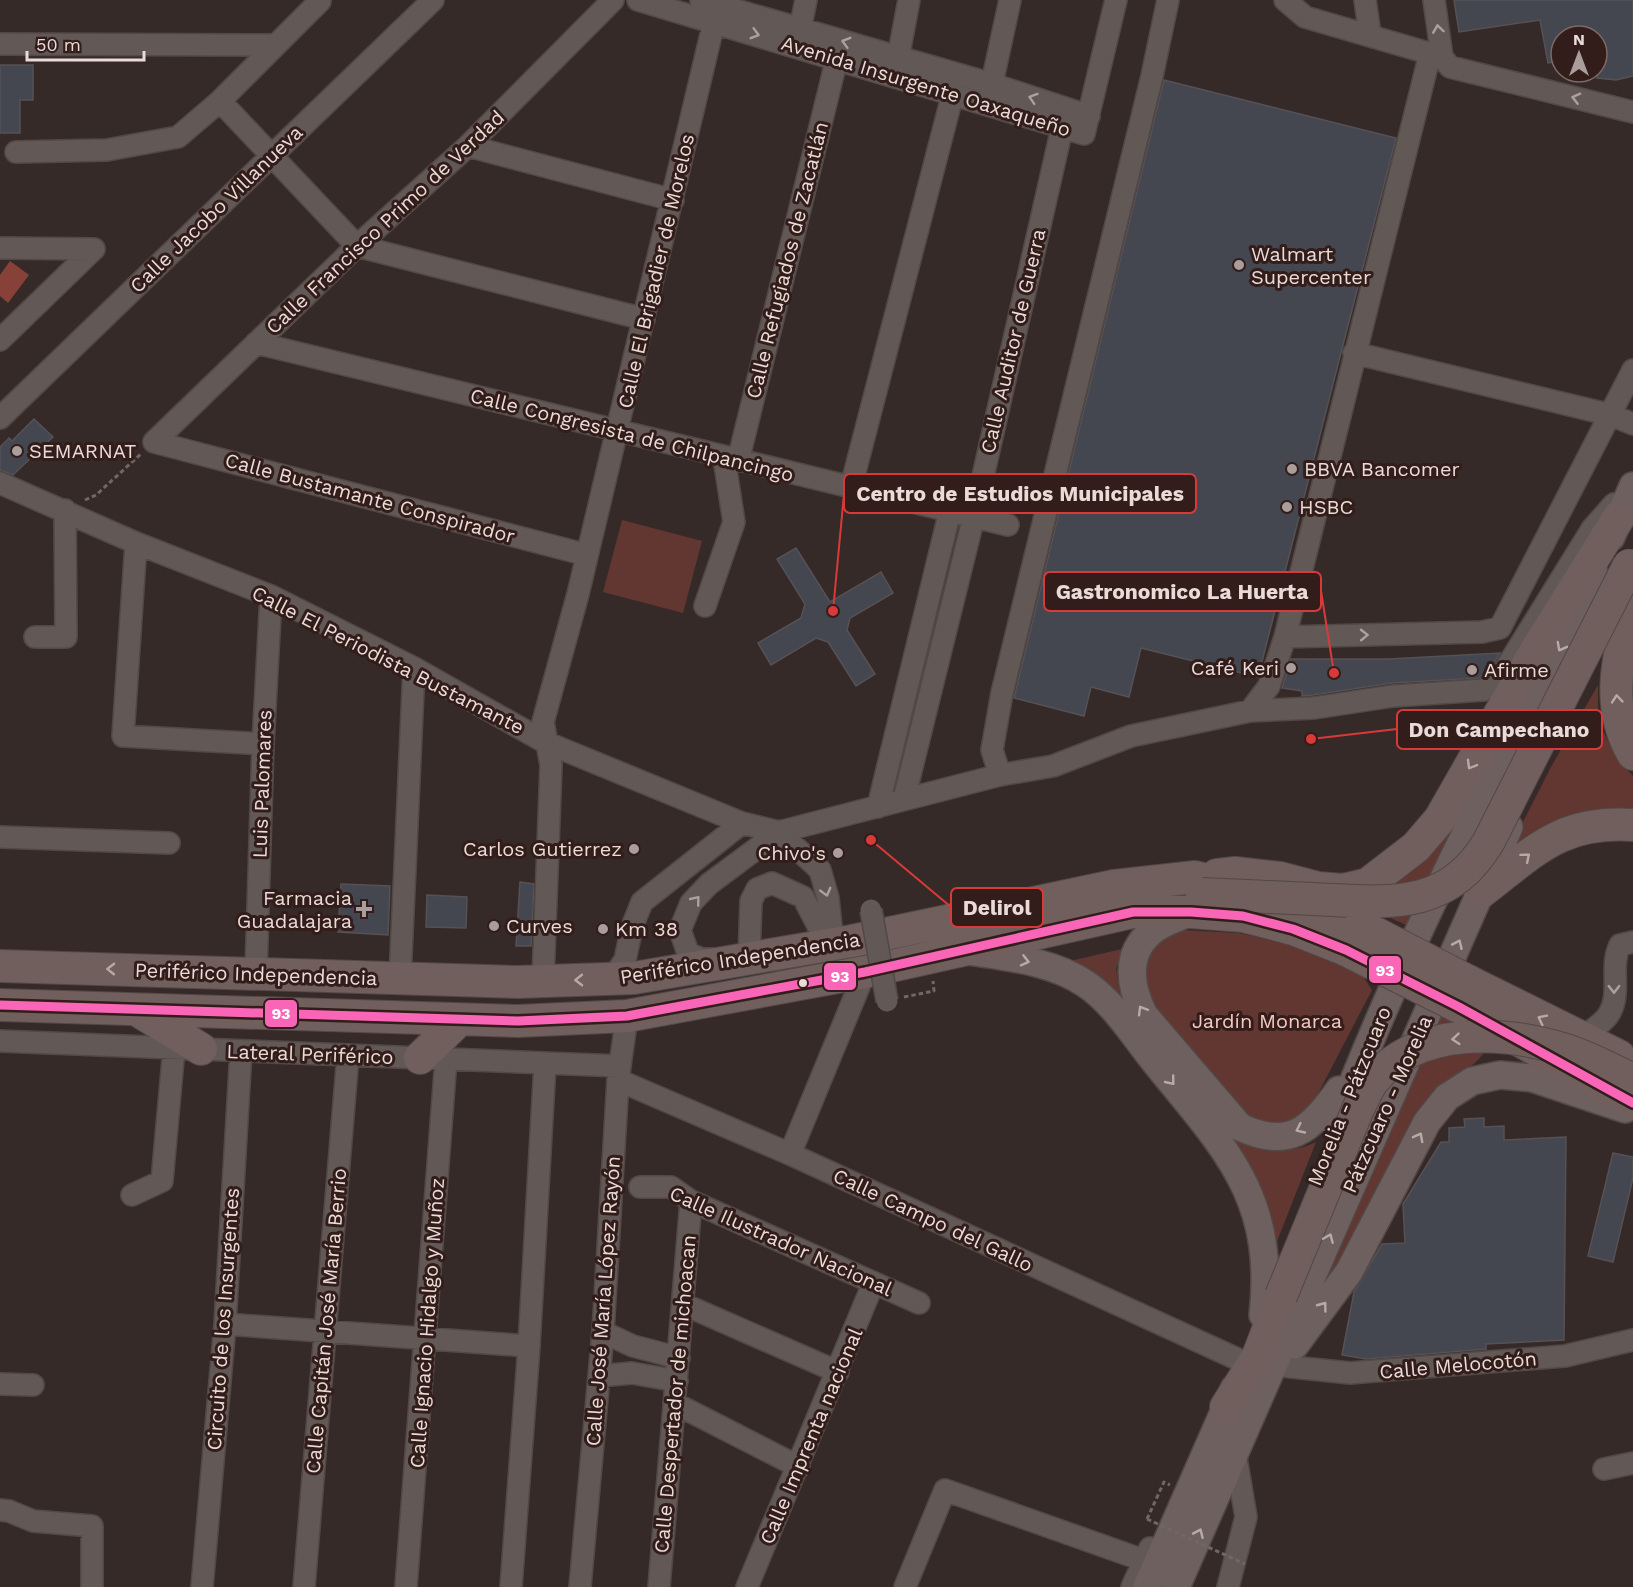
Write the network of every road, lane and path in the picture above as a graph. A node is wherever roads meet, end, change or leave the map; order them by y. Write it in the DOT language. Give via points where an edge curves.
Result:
graph roads {
  1 [pos="434,0"];
  2 [pos="613,0"];
  3 [pos="638,0"];
  4 [pos="806,0"];
  5 [pos="909,0"];
  6 [pos="1010,0"];
  7 [pos="1116,0"];
  8 [pos="1168,0"];
  9 [pos="1285,0"];
  10 [pos="1365,0"];
  11 [pos="1434,0"];
  12 [pos="320,1"];
  13 [pos="703,10"];
  14 [pos="1370,34"];
  15 [pos="799,37"];
  16 [pos="0,44"];
  17 [pos="275,45"];
  18 [pos="1436,56"];
  19 [pos="837,58"];
  20 [pos="896,66"];
  21 [pos="953,93"];
  22 [pos="990,94"];
  23 [pos="220,101"];
  24 [pos="1633,112"];
  25 [pos="1089,116"];
  26 [pos="1062,128"];
  27 [pos="468,146"];
  28 [pos="16,152"];
  29 [pos="273,154"];
  30 [pos="673,200"];
  31 [pos="357,246"];
  32 [pos="0,248"];
  33 [pos="644,319"];
  34 [pos="0,340"];
  35 [pos="256,344"];
  36 [pos="1354,354"];
  37 [pos="1633,370"];
  38 [pos="1611,415"];
  39 [pos="0,418"];
  40 [pos="1633,424"];
  41 [pos="617,432"];
  42 [pos="154,442"];
  43 [pos="731,460"];
  44 [pos="0,483"];
  45 [pos="1633,485"];
  46 [pos="852,487"];
  47 [pos="65,510"];
  48 [pos="950,511"];
  49 [pos="974,516"];
  50 [pos="1619,517"];
  51 [pos="1008,525"];
  52 [pos="136,543"];
  53 [pos="587,555"];
  54 [pos="1631,560"];
  55 [pos="271,596"];
  56 [pos="1633,598"];
  57 [pos="705,606"];
  58 [pos="35,637"];
  59 [pos="1285,637"];
  60 [pos="414,668"];
  61 [pos="1250,711"];
  62 [pos="545,742"];
  63 [pos="263,744"];
  64 [pos="1633,754"];
  65 [pos="1000,776"];
  66 [pos="904,799"];
  67 [pos="878,807"];
  68 [pos="742,823"];
  69 [pos="1633,825"];
  70 [pos="778,832"];
  71 [pos="0,837"];
  72 [pos="169,843"];
  73 [pos="1480,893"];
  74 [pos="1196,895"];
  75 [pos="871,910"];
  76 [pos="1633,942"];
  77 [pos="830,945"];
  78 [pos="967,950"];
  79 [pos="929,958"];
  80 [pos="749,959"];
  81 [pos="0,966"];
  82 [pos="865,972"];
  83 [pos="256,973"];
  84 [pos="400,978"];
  85 [pos="612,979"];
  86 [pos="543,980"];
  87 [pos="796,986"];
  88 [pos="1464,995"];
  89 [pos="887,1001"];
  90 [pos="0,1005"];
  91 [pos="136,1010"];
  92 [pos="627,1016"];
  93 [pos="459,1020"];
  94 [pos="1581,1039"];
  95 [pos="0,1041"];
  96 [pos="187,1049"];
  97 [pos="241,1051"];
  98 [pos="1363,1054"];
  99 [pos="348,1055"];
  100 [pos="433,1058"];
  101 [pos="1633,1063"];
  102 [pos="545,1064"];
  103 [pos="619,1073"];
  104 [pos="1633,1080"];
  105 [pos="1633,1102"];
  106 [pos="1633,1111"];
  107 [pos="790,1155"];
  108 [pos="640,1187"];
  109 [pos="132,1195"];
  110 [pos="691,1201"];
  111 [pos="873,1284"];
  112 [pos="919,1303"];
  113 [pos="683,1304"];
  114 [pos="1272,1306"];
  115 [pos="225,1324"];
  116 [pos="326,1332"];
  117 [pos="603,1332"];
  118 [pos="426,1338"];
  119 [pos="1633,1340"];
  120 [pos="529,1346"];
  121 [pos="633,1346"];
  122 [pos="679,1358"];
  123 [pos="1246,1363"];
  124 [pos="1282,1366"];
  125 [pos="838,1372"];
  126 [pos="632,1373"];
  127 [pos="599,1376"];
  128 [pos="677,1381"];
  129 [pos="0,1384"];
  130 [pos="33,1385"];
  131 [pos="674,1403"];
  132 [pos="1241,1407"];
  133 [pos="1235,1452"];
  134 [pos="1633,1463"];
  135 [pos="799,1467"];
  136 [pos="1604,1469"];
  137 [pos="1166,1494"];
  138 [pos="0,1510"];
  139 [pos="1149,1571"];
  140 [pos="1234,1579"];
  141 [pos="93,1587"];
  142 [pos="202,1587"];
  143 [pos="304,1587"];
  144 [pos="406,1587"];
  145 [pos="511,1587"];
  146 [pos="580,1587"];
  147 [pos="659,1587"];
  148 [pos="747,1587"];
  149 [pos="905,1587"];
  150 [pos="1132,1587"];
  151 [pos="1176,1587"];
  1 -- 29 [label="street, Calle Jacobo Villanueva"];
  2 -- 27 [label="street, Calle Francisco Primo de Verdad"];
  3 -- 13 [label="street, Avenida Insurgente Oaxaqueño"];
  4 -- 15 [label="street"];
  5 -- 20 [label="street"];
  6 -- 22 [label="street"];
  7 -- 25 [label="street"];
  8 -- 65 [label="street" via="1002,693 992,750"];
  9 -- 14 [label="street" via="1305,17"];
  10 -- 14 [label="street"];
  18 -- 11 [label="street, one-way"];
  12 -- 17 [label="street"];
  13 -- 15 [label="street, Avenida Insurgente Oaxaqueño"];
  13 -- 30 [label="street, Calle El Brigadier de Morelos"];
  14 -- 18 [label="street"];
  15 -- 19 [label="street, Avenida Insurgente Oaxaqueño"];
  20 -- 15 [label="street, Avenida Insurgente Oaxaqueño, one-way"];
  16 -- 17 [label="street"];
  17 -- 23 [label="street"];
  24 -- 18 [label="street, one-way" via="1450,68"];
  18 -- 36 [label="street"];
  19 -- 20 [label="street, Avenida Insurgente Oaxaqueño"];
  19 -- 43 [label="street, Calle Refugiados de Zacatlán"];
  20 -- 21 [label="street, Avenida Insurgente Oaxaqueño"];
  20 -- 22 [label="street, Avenida Insurgente Oaxaqueño"];
  21 -- 22 [label="street, Avenida Insurgente Oaxaqueño"];
  21 -- 46 [label="street"];
  25 -- 22 [label="street, Avenida Insurgente Oaxaqueño, one-way"];
  22 -- 26 [label="street, Avenida Insurgente Oaxaqueño"];
  23 -- 28 [label="street" via="178,137 107,150"];
  23 -- 29 [label="street"];
  25 -- 26 [label="street, Avenida Insurgente Oaxaqueño" via="1084,134"];
  26 -- 49 [label="street, Calle Auditor de Guerra"];
  27 -- 30 [label="street"];
  27 -- 31 [label="street, Calle Francisco Primo de Verdad"];
  29 -- 31 [label="street"];
  29 -- 39 [label="street, Calle Jacobo Villanueva"];
  30 -- 33 [label="street, Calle El Brigadier de Morelos"];
  31 -- 33 [label="street"];
  31 -- 35 [label="street, Calle Francisco Primo de Verdad"];
  32 -- 34 [label="street" via="94,249"];
  33 -- 41 [label="street, Calle El Brigadier de Morelos"];
  35 -- 41 [label="street, Calle Congresista de Chilpancingo"];
  35 -- 42 [label="street, Calle Francisco Primo de Verdad"];
  36 -- 38 [label="street"];
  36 -- 59 [label="street"];
  37 -- 38 [label="street"];
  38 -- 40 [label="street"];
  59 -- 38 [label="street, one-way" via="1482,632 1500,628"];
  41 -- 43 [label="street, Calle Congresista de Chilpancingo"];
  41 -- 53 [label="street, Calle El Brigadier de Morelos"];
  42 -- 47 [label="path" via="96,495"];
  42 -- 53 [label="street, Calle Bustamante Conspirador"];
  43 -- 46 [label="street, Calle Congresista de Chilpancingo"];
  43 -- 57 [label="street" via="734,522"];
  44 -- 47 [label="street, Calle El Periodista Bustamante"];
  45 -- 50 [label="main road, Morelia - Pátzcuaro"];
  45 -- 61 [label="street" via="1592,529 1501,676 1484,690"];
  46 -- 48 [label="street, Calle Congresista de Chilpancingo"];
  47 -- 52 [label="street, Calle El Periodista Bustamante"];
  47 -- 58 [label="street" via="66,637"];
  48 -- 49 [label="street, Calle Congresista de Chilpancingo"];
  48 -- 67 [label="street"];
  49 -- 51 [label="street, Calle Congresista de Chilpancingo"];
  49 -- 66 [label="street, Calle Auditor de Guerra"];
  50 -- 74 [label="highway, one-way" via="1535,652 1440,819 1416,847 1368,884 1343,890 1235,873"];
  50 -- 98 [label="main road, Morelia - Pátzcuaro, one-way" via="1583,603 1464,832"];
  52 -- 55 [label="street, Calle El Periodista Bustamante"];
  52 -- 63 [label="street" via="123,736"];
  53 -- 62 [label="street, Calle El Brigadier de Morelos" via="543,722"];
  54 -- 74 [label="highway, bridge" via="1489,841 1457,879 1431,894 1390,903"];
  55 -- 60 [label="street, Calle El Periodista Bustamante"];
  55 -- 63 [label="street, Luis Palomares"];
  64 -- 56 [label="highway, one-way" via="1623,737 1615,676"];
  56 -- 73 [label="main road, Pátzcuaro - Morelia" via="1524,795"];
  59 -- 61 [label="street" via="1269,686"];
  60 -- 62 [label="street, Calle El Periodista Bustamante"];
  60 -- 84 [label="street"];
  61 -- 65 [label="street" via="1131,736 1053,766"];
  62 -- 68 [label="street, Calle El Periodista Bustamante"];
  62 -- 86 [label="street" via="550,765"];
  63 -- 83 [label="street, Luis Palomares"];
  65 -- 66 [label="street"];
  66 -- 67 [label="street"];
  67 -- 70 [label="street"];
  68 -- 70 [label="street, Calle El Periodista Bustamante"];
  68 -- 85 [label="street" via="642,902 625,960"];
  73 -- 69 [label="highway, one-way" via="1560,834 1589,825"];
  70 -- 77 [label="street, one-way" via="820,870 828,898"];
  80 -- 70 [label="street, one-way" via="694,956 688,953 680,930 691,903 709,884"];
  71 -- 72 [label="street"];
  132 -- 73 [label="main road, Pátzcuaro - Morelia, one-way"];
  74 -- 77 [label="highway, Periférico Independencia" via="1114,886"];
  74 -- 78 [label="highway, Periférico Independencia"];
  74 -- 87 [label="highway" via="1167,894 1100,905 867,955"];
  74 -- 88 [label="highway, Periférico Independencia, bridge" via="1243,916 1293,929 1353,937"];
  98 -- 74 [label="main road, one-way" via="1319,1119 1298,1132 1276,1136 1255,1134 1239,1127 1144,1015 1134,995 1131,975 1140,944"];
  75 -- 89 [label="street, bridge"];
  76 -- 94 [label="street, one-way" via="1620,945 1615,955 1615,1000 1609,1016"];
  77 -- 80 [label="highway, Periférico Independencia"];
  77 -- 80 [label="street" via="803,897 772,883 757,889 750,901"];
  78 -- 79 [label="highway, Periférico Independencia"];
  78 -- 114 [label="main road, one-way" via="1057,969 1086,984 1108,1004 1212,1132 1241,1174 1264,1241"];
  79 -- 82 [label="highway, Periférico Independencia"];
  79 -- 89 [label="path" via="934,991"];
  80 -- 85 [label="highway, Periférico Independencia"];
  83 -- 81 [label="highway, Periférico Independencia, one-way"];
  82 -- 87 [label="highway, Periférico Independencia"];
  82 -- 107 [label="street"];
  83 -- 84 [label="highway, Periférico Independencia"];
  84 -- 86 [label="highway, Periférico Independencia"];
  85 -- 86 [label="highway, Periférico Independencia, one-way"];
  87 -- 92 [label="highway, Periférico Independencia"];
  94 -- 88 [label="highway, one-way"];
  88 -- 105 [label="highway"];
  90 -- 91 [label="highway, Periférico Independencia"];
  91 -- 93 [label="highway, Periférico Independencia"];
  91 -- 96 [label="highway"];
  92 -- 93 [label="highway, Periférico Independencia"];
  92 -- 103 [label="street, Calle José María López Rayón"];
  93 -- 100 [label="highway"];
  94 -- 101 [label="highway"];
  95 -- 96 [label="street, Lateral Periférico"];
  96 -- 97 [label="street, Lateral Periférico"];
  96 -- 109 [label="street" via="162,1181"];
  97 -- 99 [label="street, Lateral Periférico"];
  97 -- 115 [label="street, Circuito de los Insurgentes"];
  98 -- 114 [label="main road, Morelia - Pátzcuaro"];
  99 -- 100 [label="street, Lateral Periférico"];
  99 -- 116 [label="street, Calle Capitán José María Berrio"];
  100 -- 102 [label="street, Lateral Periférico"];
  100 -- 118 [label="street, Calle Ignacio Hidalgo y Muñoz"];
  102 -- 103 [label="street, Lateral Periférico"];
  102 -- 120 [label="street"];
  103 -- 107 [label="street, Calle Campo del Gallo"];
  103 -- 117 [label="street, Calle José María López Rayón"];
  104 -- 114 [label="highway, one-way, bridge" via="1564,1049 1508,1038 1445,1040 1402,1057 1373,1081 1358,1109"];
  124 -- 106 [label="main road, one-way" via="1348,1272 1427,1122 1447,1097 1472,1081 1500,1075 1532,1078"];
  107 -- 123 [label="street, Calle Campo del Gallo"];
  108 -- 110 [label="street, Calle Ilustrador Nacional" via="671,1187"];
  110 -- 111 [label="street, Calle Ilustrador Nacional"];
  110 -- 113 [label="street, Calle Despertador de michoacan"];
  111 -- 112 [label="street, Calle Ilustrador Nacional"];
  111 -- 125 [label="street, Calle Imprenta nacional"];
  113 -- 122 [label="street, Calle Despertador de michoacan"];
  113 -- 125 [label="street"];
  114 -- 123 [label="main road, Morelia - Pátzcuaro"];
  114 -- 132 [label="highway"];
  115 -- 116 [label="street"];
  115 -- 142 [label="street, Circuito de los Insurgentes"];
  116 -- 118 [label="street"];
  116 -- 143 [label="street, Calle Capitán José María Berrio"];
  117 -- 121 [label="street"];
  117 -- 127 [label="street, Calle José María López Rayón"];
  118 -- 120 [label="street"];
  118 -- 144 [label="street, Calle Ignacio Hidalgo y Muñoz"];
  119 -- 124 [label="street, Calle Melocotón" via="1565,1356 1350,1373"];
  120 -- 145 [label="street"];
  121 -- 122 [label="street"];
  121 -- 126 [label="street"];
  122 -- 128 [label="street, Calle Despertador de michoacan"];
  123 -- 132 [label="main road, Morelia - Pátzcuaro"];
  123 -- 139 [label="street" via="1232,1372 1224,1384"];
  124 -- 132 [label="main road"];
  125 -- 135 [label="street, Calle Imprenta nacional"];
  126 -- 127 [label="street"];
  126 -- 128 [label="street"];
  127 -- 146 [label="street, Calle José María López Rayón"];
  128 -- 131 [label="street, Calle Despertador de michoacan"];
  129 -- 130 [label="street"];
  131 -- 135 [label="street"];
  131 -- 147 [label="street, Calle Despertador de michoacan"];
  132 -- 133 [label="main road, Pátzcuaro - Morelia"];
  132 -- 139 [label="main road, Morelia - Pátzcuaro"];
  133 -- 140 [label="street" via="1246,1517"];
  151 -- 133 [label="main road, Pátzcuaro - Morelia, one-way"];
  134 -- 136 [label="street"];
  135 -- 148 [label="street, Calle Imprenta nacional"];
  137 -- 140 [label="path, bridge" via="1170,1485 1164,1482 1147,1519"];
  138 -- 141 [label="street" via="33,1521 92,1526"];
  139 -- 149 [label="street" via="945,1490"];
  139 -- 150 [label="street"];
}
